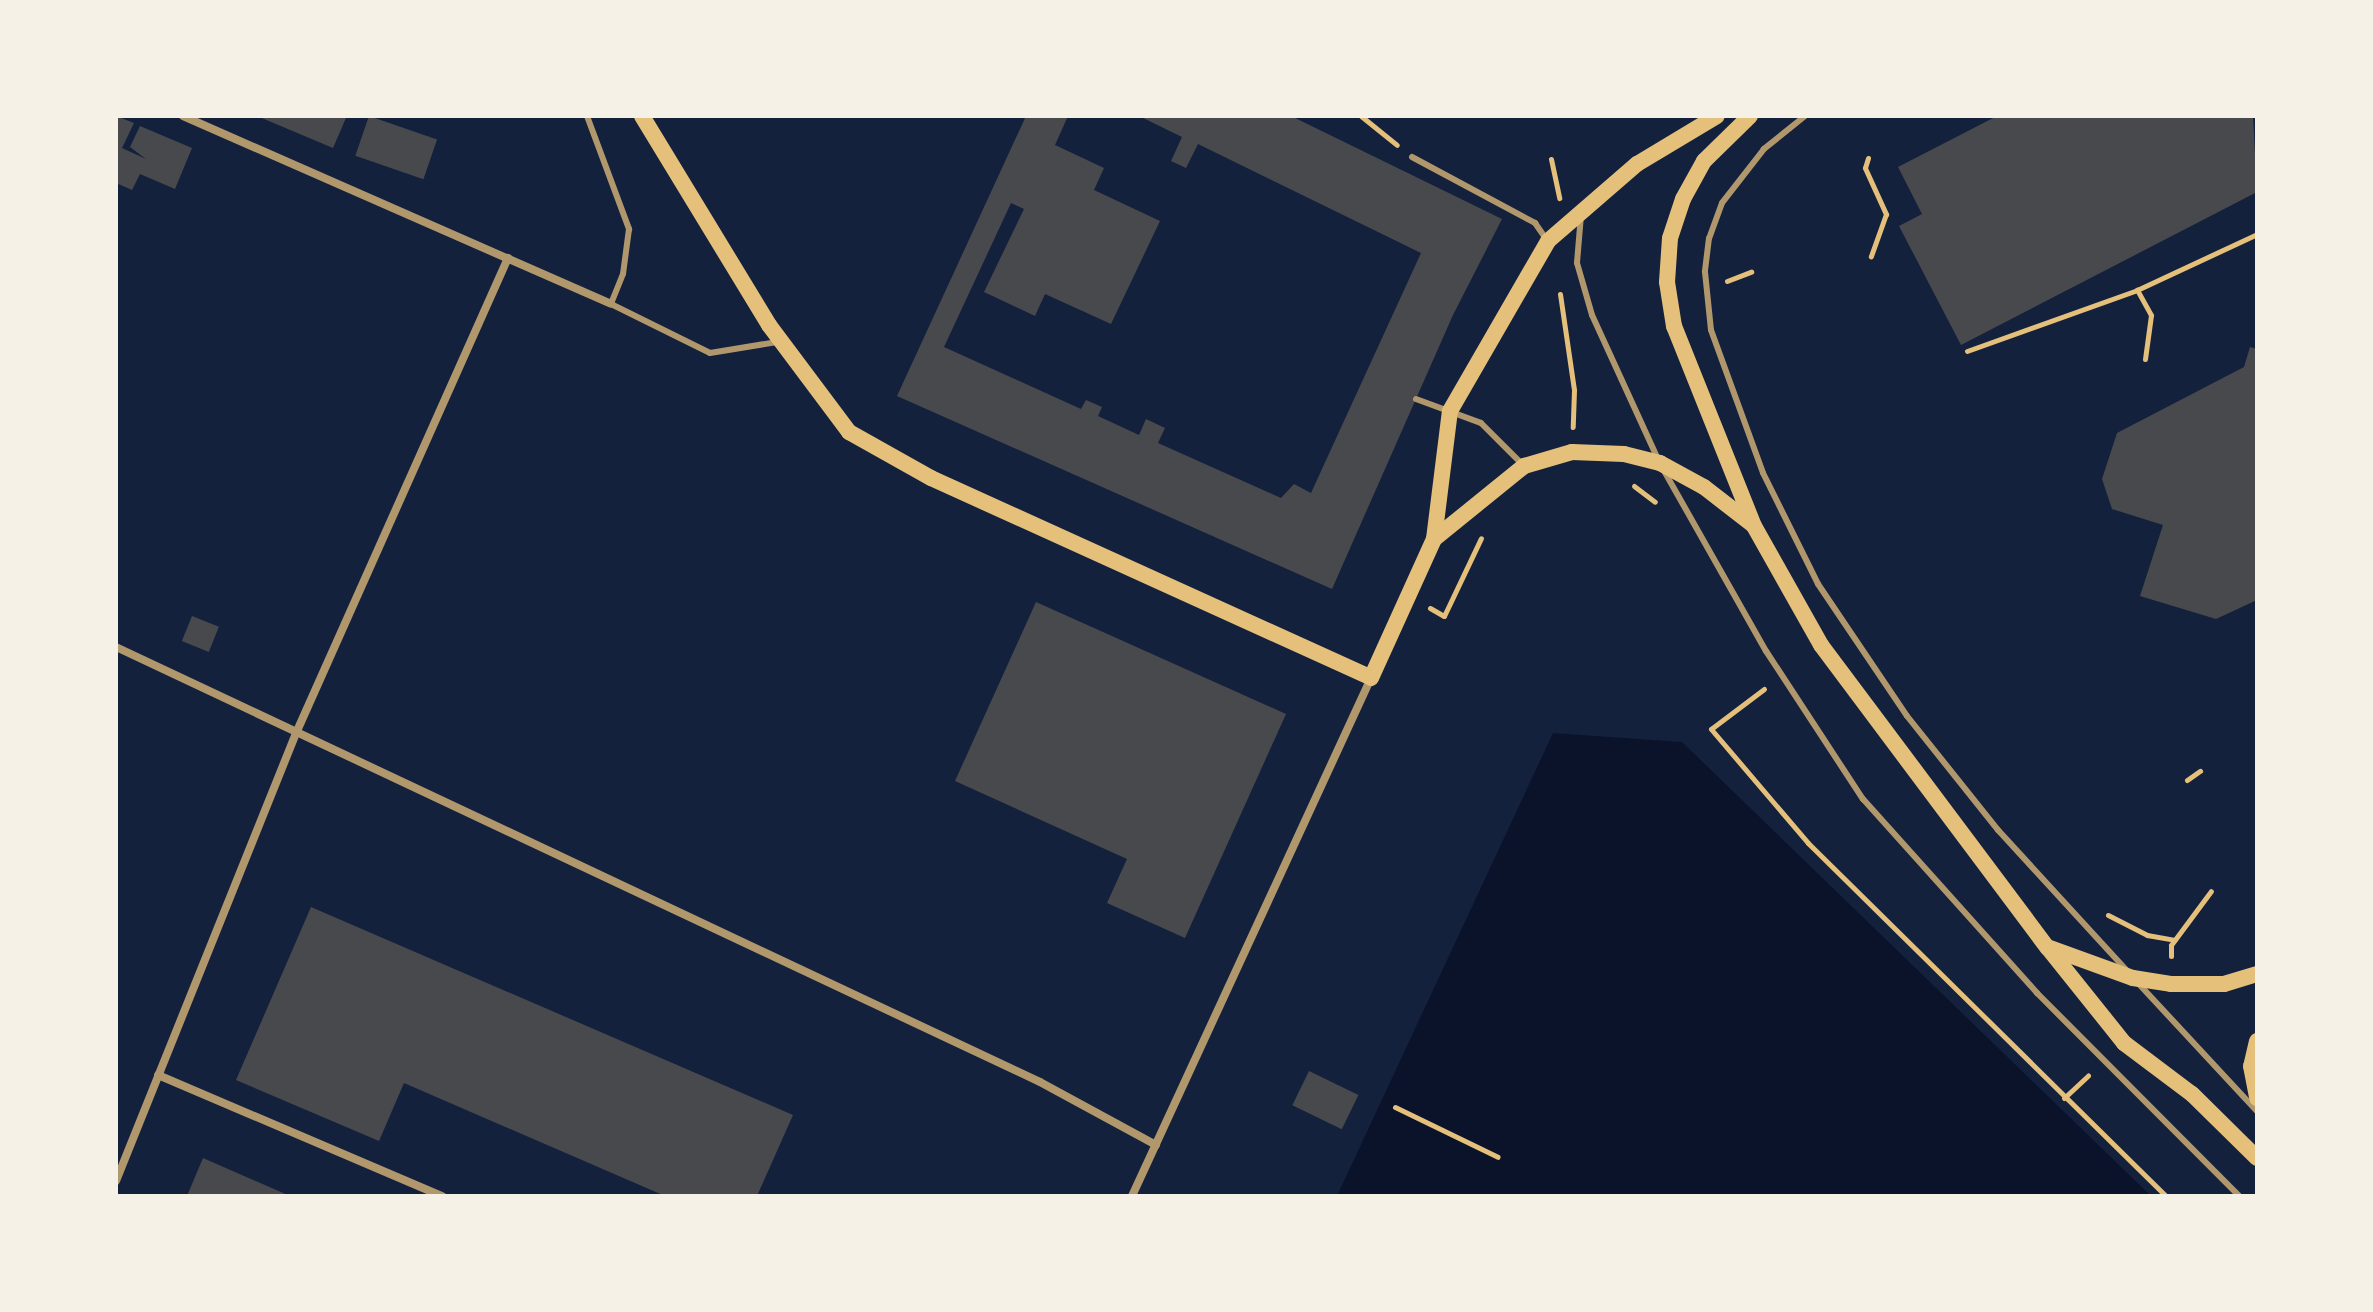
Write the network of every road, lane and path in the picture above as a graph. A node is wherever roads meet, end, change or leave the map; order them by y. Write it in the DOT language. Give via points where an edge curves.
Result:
graph roads {
  1 [pos="183,116"];
  2 [pos="587,116"];
  3 [pos="642,116"];
  4 [pos="1361,116"];
  5 [pos="1717,116"];
  6 [pos="1750,116"];
  7 [pos="1805,116"];
  8 [pos="1412,157"];
  9 [pos="1868,158"];
  10 [pos="1582,208"];
  11 [pos="2257,234"];
  12 [pos="1548,241"];
  13 [pos="1871,256"];
  14 [pos="508,258"];
  15 [pos="1751,272"];
  16 [pos="2137,290"];
  17 [pos="1725,292"];
  18 [pos="611,304"];
  19 [pos="781,340"];
  20 [pos="1967,351"];
  21 [pos="2145,359"];
  22 [pos="1416,399"];
  23 [pos="1450,411"];
  24 [pos="1660,463"];
  25 [pos="1524,466"];
  26 [pos="1625,479"];
  27 [pos="1660,506"];
  28 [pos="1754,526"];
  29 [pos="1484,532"];
  30 [pos="1434,539"];
  31 [pos="1408,595"];
  32 [pos="116,647"];
  33 [pos="1371,678"];
  34 [pos="1758,679"];
  35 [pos="297,731"];
  36 [pos="2200,771"];
  37 [pos="2187,780"];
  38 [pos="2098,905"];
  39 [pos="2175,940"];
  40 [pos="2048,948"];
  41 [pos="2257,974"];
  42 [pos="2133,978"];
  43 [pos="2257,1041"];
  44 [pos="158,1075"];
  45 [pos="2257,1098"];
  46 [pos="1395,1107"];
  47 [pos="2257,1111"];
  48 [pos="1156,1145"];
  49 [pos="1498,1157"];
  50 [pos="2257,1158"];
  51 [pos="116,1181"];
  52 [pos="442,1196"];
  53 [pos="1132,1196"];
  54 [pos="2166,1196"];
  55 [pos="2239,1196"];
  1 -- 14 [label="street"];
  2 -- 18 [label="lane" via="629,229 623,274"];
  3 -- 19 [label="main road"];
  4 -- 8 [label="path"];
  5 -- 10 [label="main road" via="1637,164"];
  6 -- 28 [label="main road" via="1704,161 1683,199 1670,238 1667,282 1674,326"];
  7 -- 42 [label="lane" via="1764,149 1722,203 1709,238 1705,272 1711,330 1763,473 1818,584 1907,716 1998,830"];
  8 -- 12 [label="lane" via="1535,223"];
  9 -- 13 [label="path" via="1865,168 1886,214"];
  10 -- 12 [label="main road"];
  10 -- 24 [label="lane" via="1577,263 1592,315"];
  11 -- 16 [label="path"];
  12 -- 23 [label="main road"];
  14 -- 18 [label="street"];
  14 -- 35 [label="street"];
  15 -- 17 [label="path" via="1727,280"];
  16 -- 20 [label="path"];
  16 -- 21 [label="path" via="2151,315"];
  18 -- 19 [label="lane" via="710,353"];
  19 -- 33 [label="main road" via="849,432 931,478"];
  22 -- 23 [label="lane"];
  23 -- 25 [label="lane" via="1487,428"];
  23 -- 30 [label="main road"];
  24 -- 25 [label="main road" via="1624,454 1572,452"];
  24 -- 28 [label="main road" via="1704,487"];
  24 -- 55 [label="lane" via="1766,651 1863,799 2037,993"];
  25 -- 30 [label="main road"];
  26 -- 27 [label="path"];
  28 -- 40 [label="main road" via="1821,645"];
  29 -- 31 [label="path" via="1444,616"];
  30 -- 31 [label="main road"];
  31 -- 33 [label="main road"];
  32 -- 35 [label="street"];
  33 -- 48 [label="street"];
  34 -- 54 [label="path" via="1766,692 1711,729 1808,843"];
  35 -- 44 [label="street"];
  35 -- 48 [label="street" via="1040,1082"];
  36 -- 37 [label="path"];
  38 -- 39 [label="path" via="2147,935"];
  40 -- 42 [label="main road"];
  40 -- 50 [label="main road" via="2124,1043 2192,1094"];
  41 -- 42 [label="main road" via="2224,984"];
  42 -- 47 [label="lane"];
  43 -- 45 [label="main road" via="2251,1066"];
  44 -- 51 [label="street"];
  44 -- 52 [label="street"];
  46 -- 49 [label="path"];
  48 -- 53 [label="street"];
}
